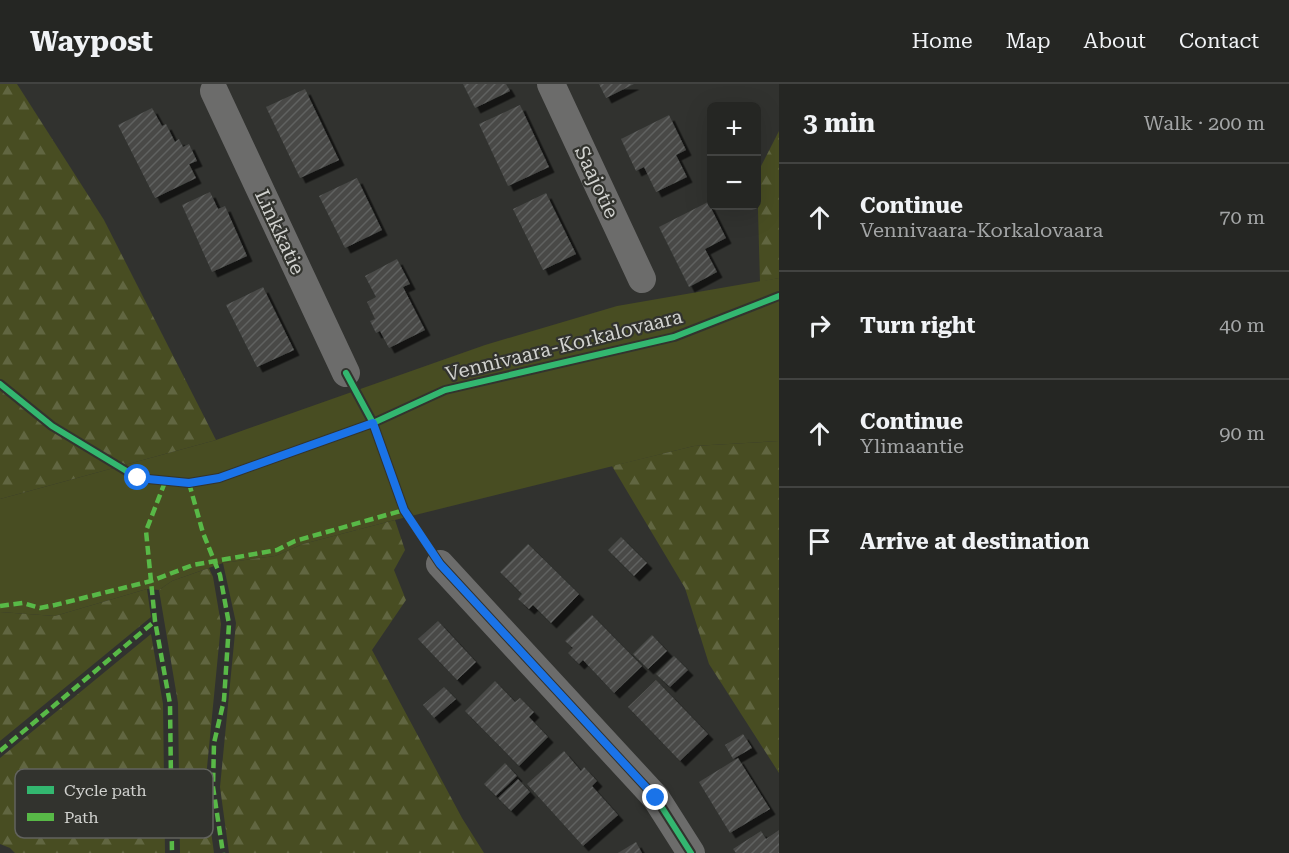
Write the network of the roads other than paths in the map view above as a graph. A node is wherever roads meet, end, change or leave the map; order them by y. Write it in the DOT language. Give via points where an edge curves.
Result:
graph roads {
  1 [pos="551,84"];
  2 [pos="216,86"];
  3 [pos="642,279"];
  4 [pos="346,373"];
  5 [pos="440,564"];
  6 [pos="691,853"];
  1 -- 3 [label="street, Saajotie"];
  2 -- 4 [label="street, Linkkatie"];
  5 -- 6 [label="street" via="656,798"];
}
